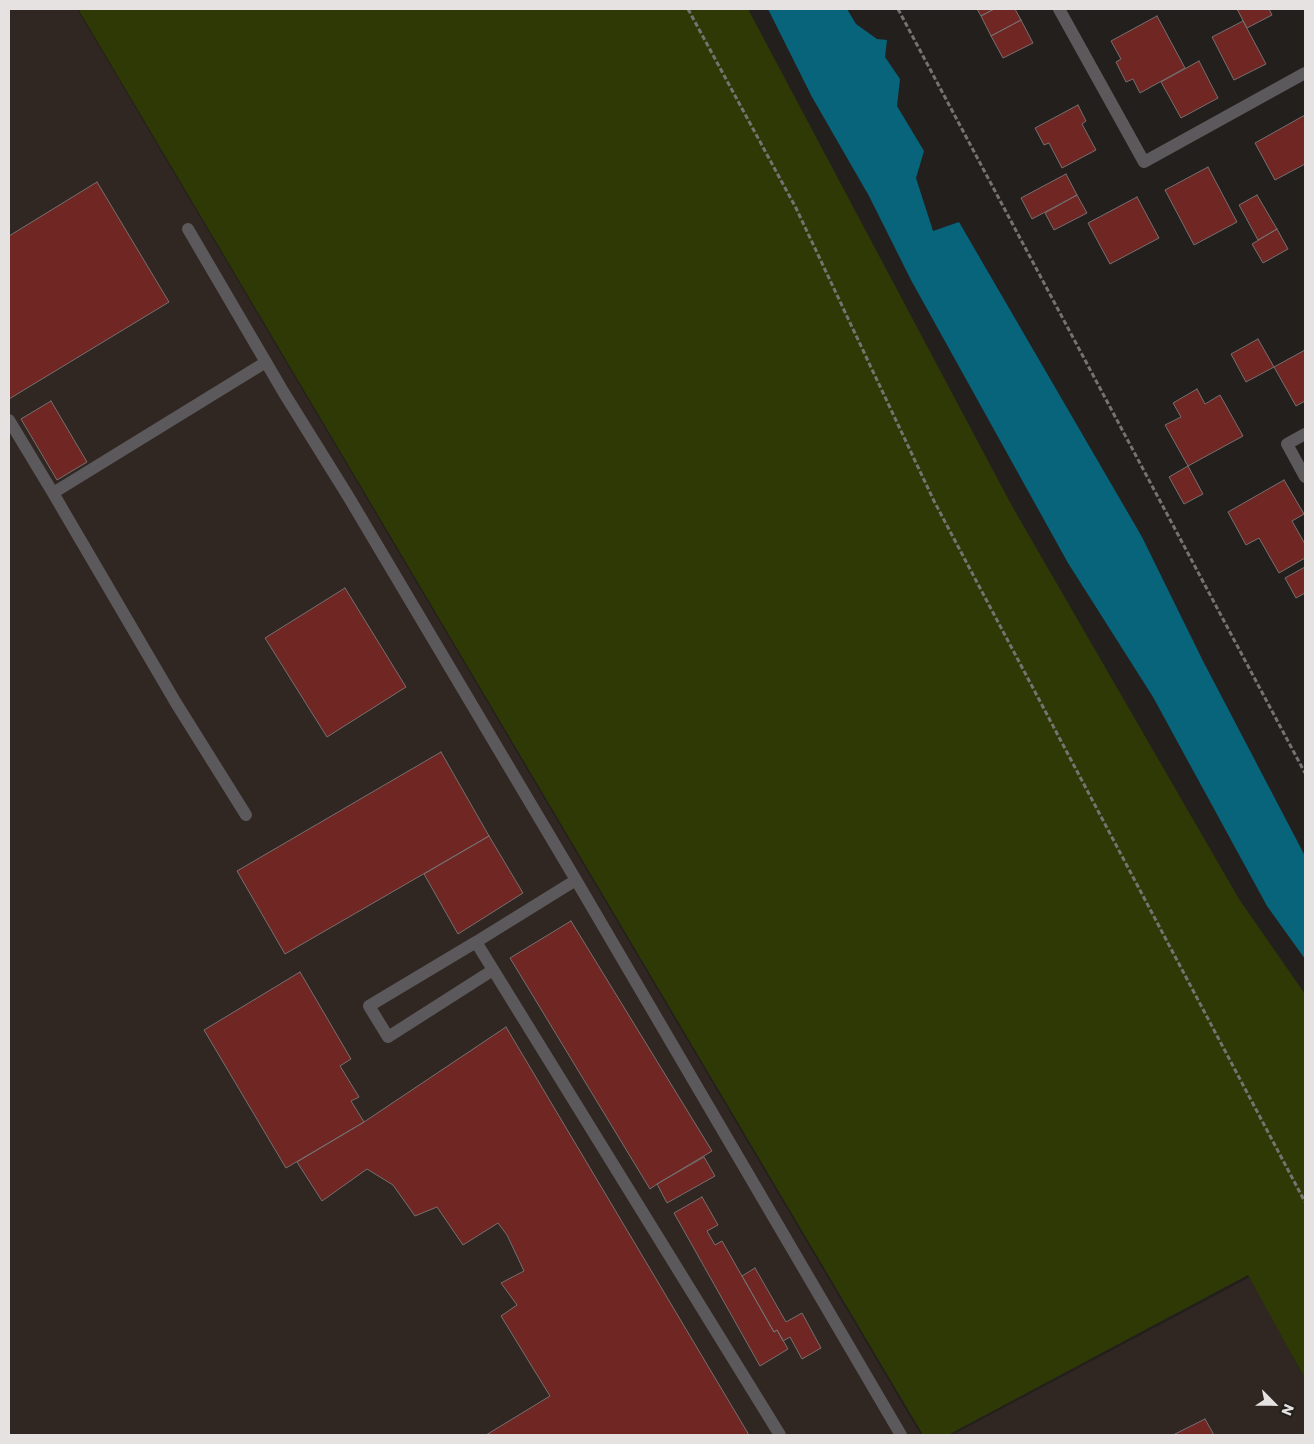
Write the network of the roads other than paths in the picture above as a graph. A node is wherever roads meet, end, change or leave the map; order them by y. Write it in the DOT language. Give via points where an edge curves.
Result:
graph roads {
  1 [pos="1059,9"];
  2 [pos="1305,73"];
  3 [pos="188,229"];
  4 [pos="266,362"];
  5 [pos="9,420"];
  6 [pos="1305,434"];
  7 [pos="1305,477"];
  8 [pos="52,493"];
  9 [pos="246,815"];
  10 [pos="576,880"];
  11 [pos="476,942"];
  12 [pos="493,970"];
  13 [pos="780,1435"];
  14 [pos="901,1435"];
  1 -- 2 [label="street" via="1144,162"];
  3 -- 4 [label="street"];
  4 -- 8 [label="street"];
  4 -- 10 [label="street"];
  5 -- 8 [label="street"];
  6 -- 7 [label="street" via="1287,444"];
  8 -- 9 [label="street"];
  10 -- 11 [label="street"];
  10 -- 14 [label="street"];
  11 -- 12 [label="street"];
  11 -- 12 [label="street" via="369,1006 388,1036"];
  12 -- 13 [label="street"];
}
